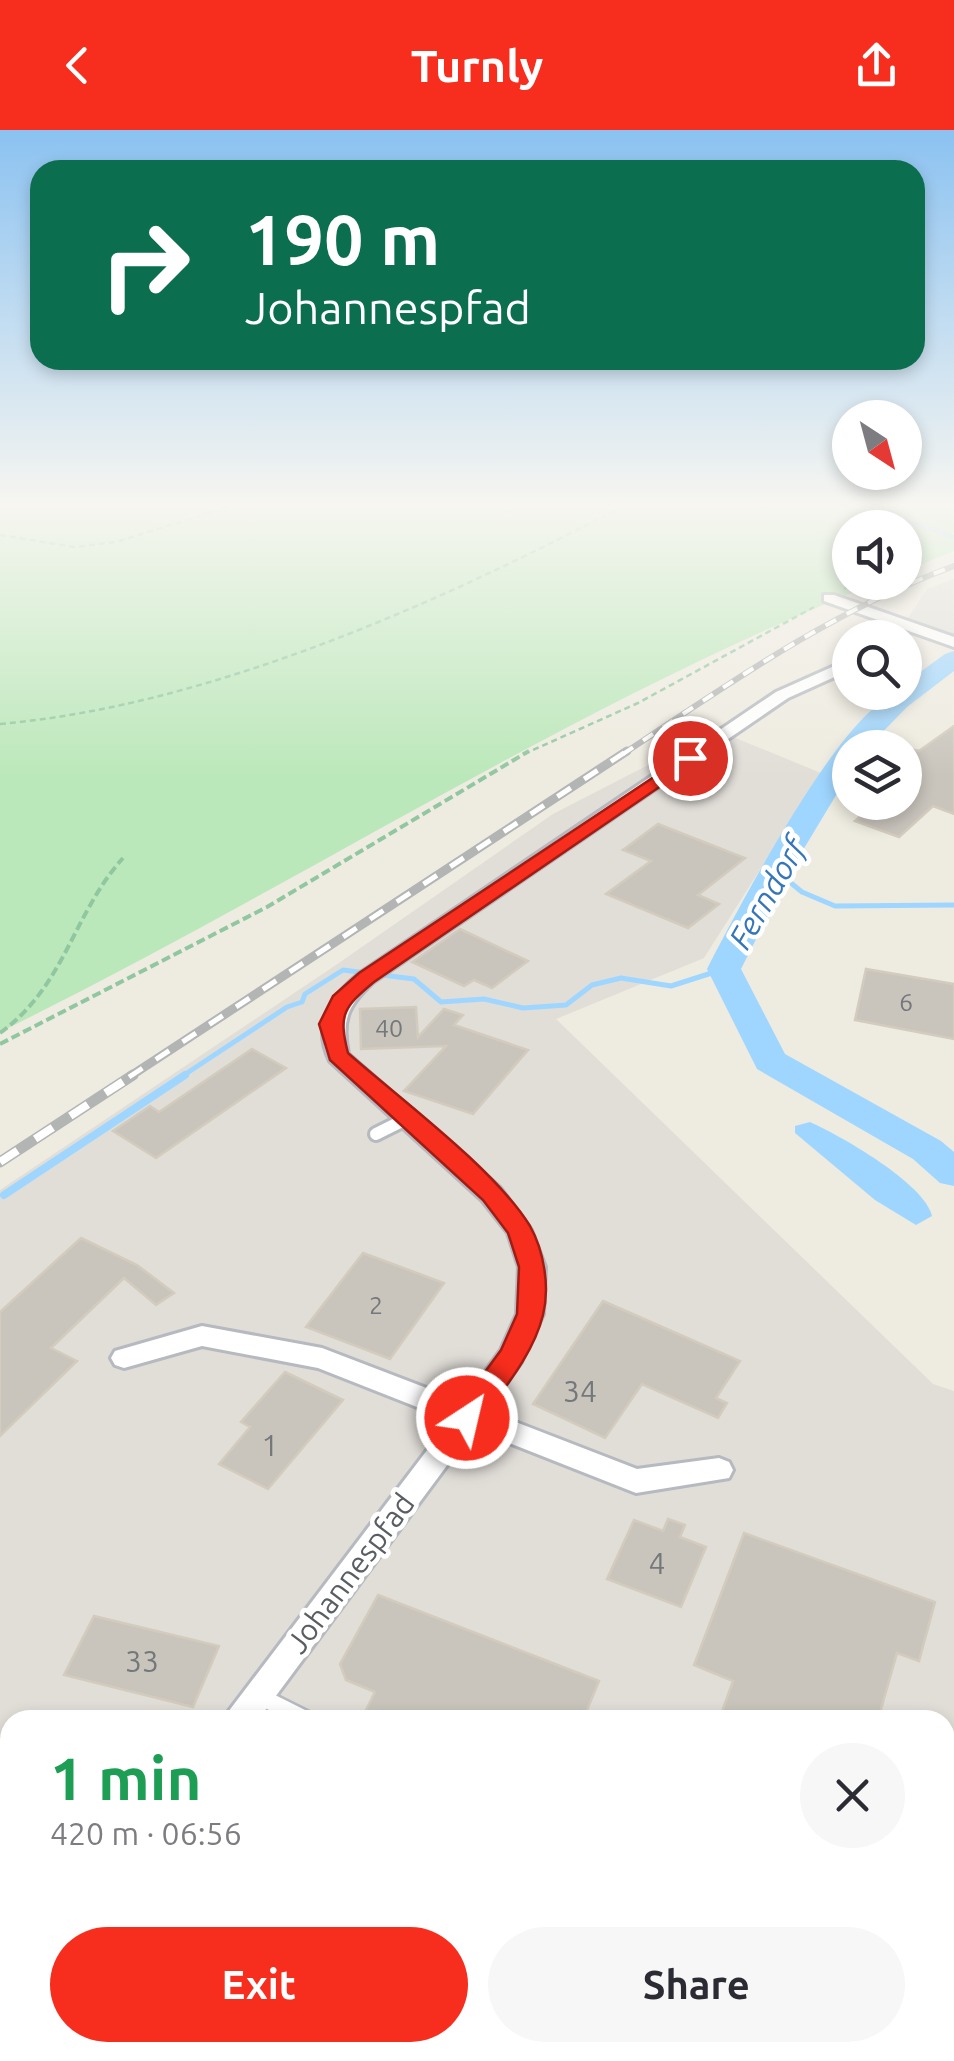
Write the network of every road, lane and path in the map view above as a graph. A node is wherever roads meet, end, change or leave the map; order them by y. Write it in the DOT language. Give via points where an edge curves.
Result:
graph roads {
  1 [pos="429,597"];
  2 [pos="829,598"];
  3 [pos="880,620"];
  4 [pos="922,636"];
  5 [pos="952,642"];
  6 [pos="832,672"];
  7 [pos="0,724"];
  8 [pos="123,858"];
  9 [pos="0,1033"];
  10 [pos="0,1044"];
  11 [pos="406,1119"];
  12 [pos="376,1134"];
  13 [pos="124,1358"];
  14 [pos="467,1418"];
  15 [pos="719,1470"];
  16 [pos="257,1695"];
  17 [pos="246,1710"];
  18 [pos="287,1710"];
  1 -- 7 [label="path" via="314,648 150,698"];
  2 -- 3 [label="street"];
  2 -- 10 [label="path" via="654,694 529,751 267,908"];
  4 -- 5 [label="street"];
  6 -- 11 [label="street, Johannespfad" via="782,696 340,1000 330,1024 338,1056"];
  8 -- 9 [label="path" via="104,877 48,989"];
  11 -- 12 [label="lane"];
  11 -- 14 [label="street, Johannespfad" via="492,1194 520,1230 532,1267 530,1314 512,1354"];
  13 -- 14 [label="street" via="202,1336 322,1358"];
  14 -- 15 [label="street" via="636,1481"];
  14 -- 16 [label="street, Johannespfad"];
  16 -- 17 [label="street, Johannespfad"];
  16 -- 18 [label="lane"];
}
